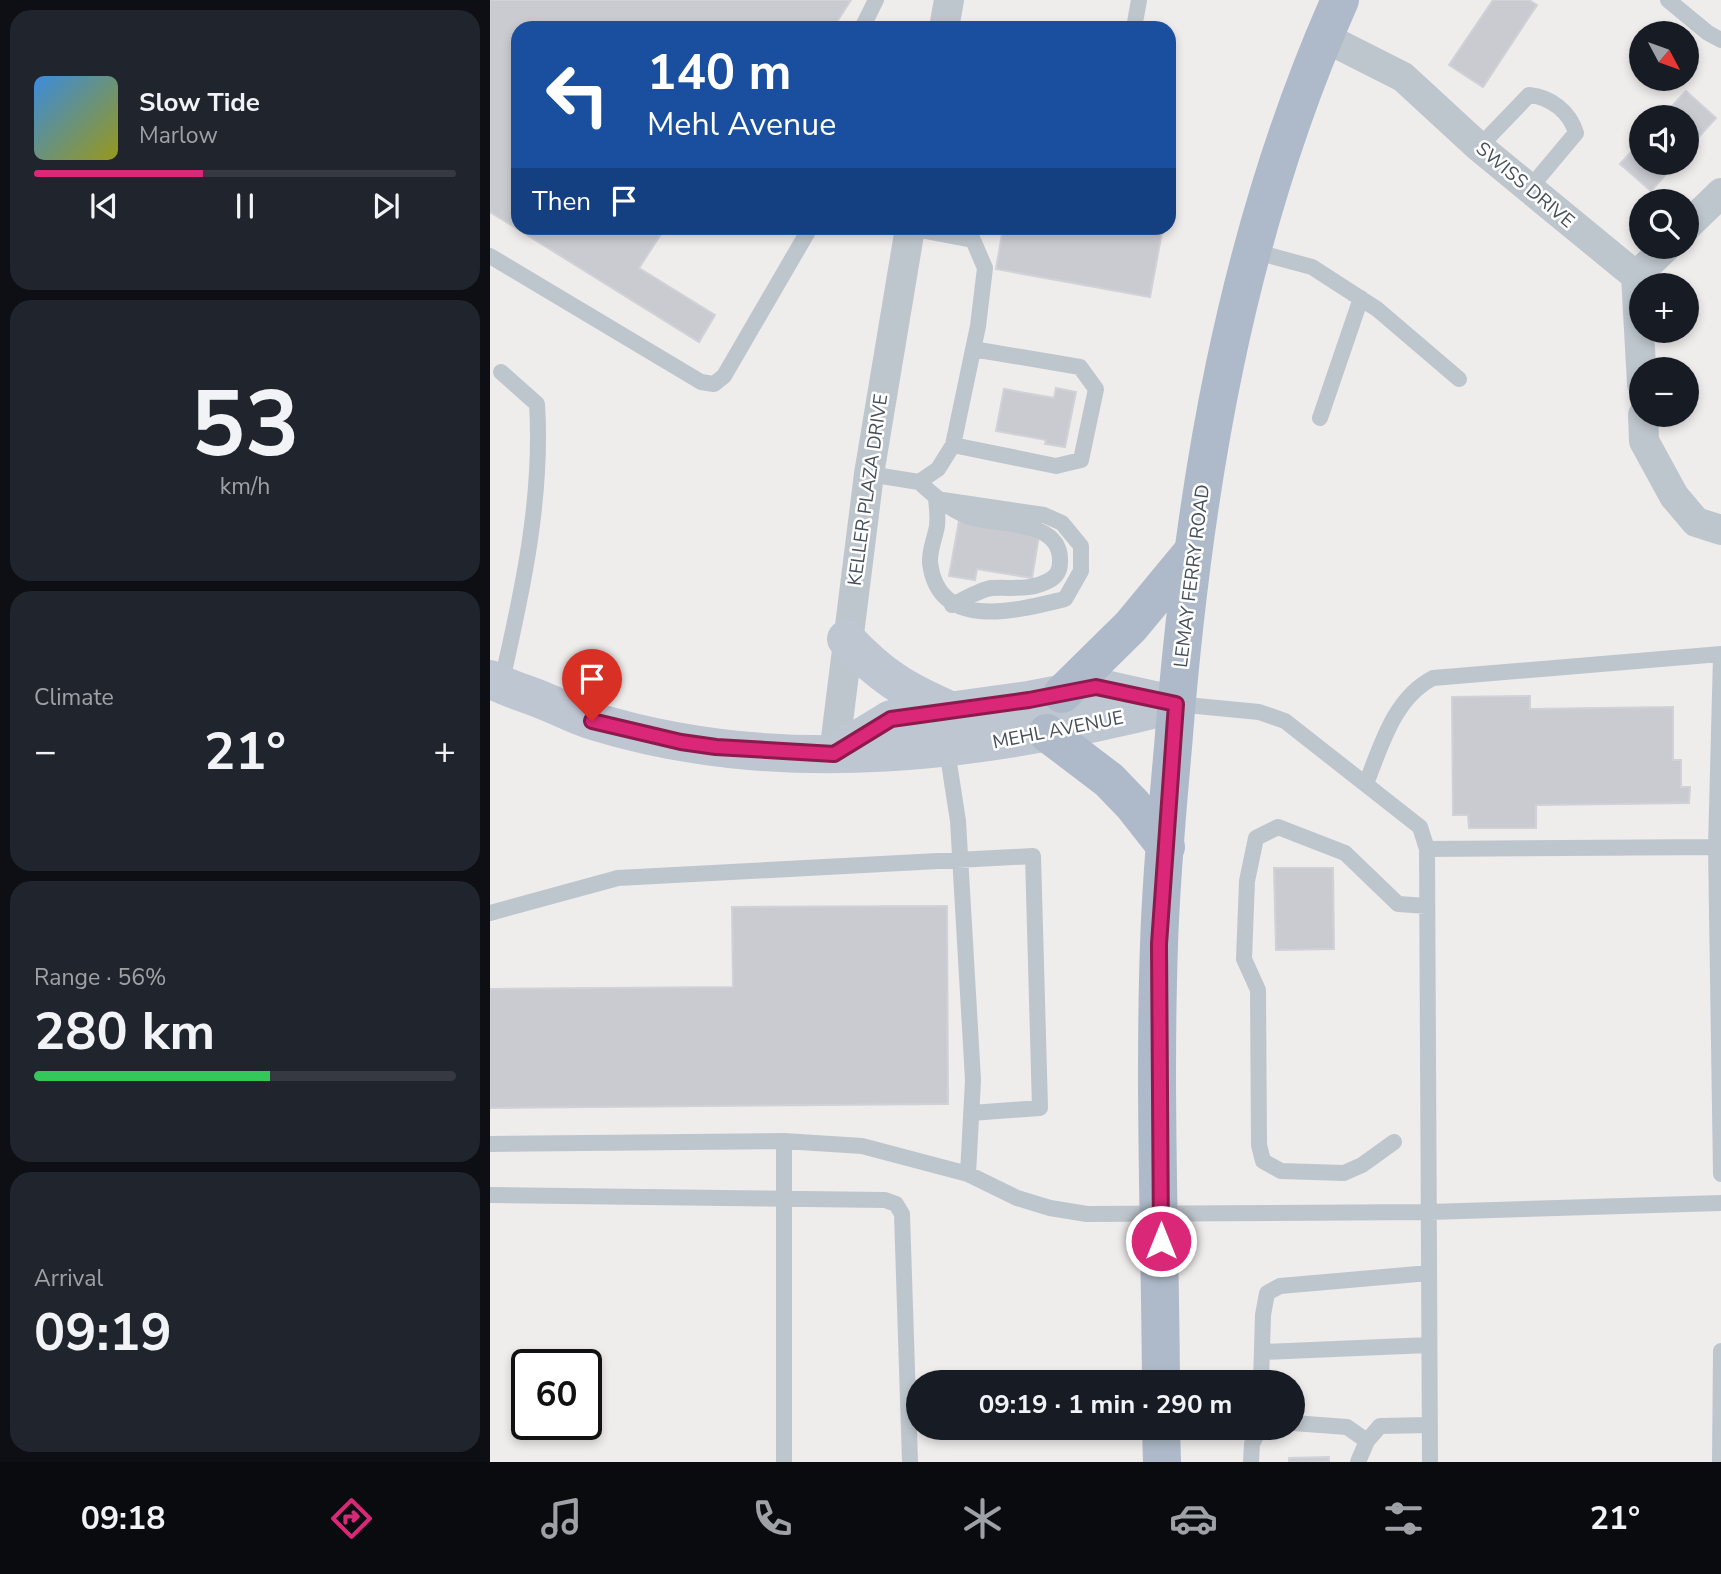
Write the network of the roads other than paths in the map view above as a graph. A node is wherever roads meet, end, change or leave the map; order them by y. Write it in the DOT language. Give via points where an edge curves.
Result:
graph roads {
  1 [pos="876,0"];
  2 [pos="949,0"];
  3 [pos="1139,0"];
  4 [pos="1340,0"];
  5 [pos="1668,0"];
  6 [pos="866,21"];
  7 [pos="945,21"];
  8 [pos="1135,21"];
  9 [pos="1324,37"];
  10 [pos="1721,40"];
  11 [pos="1479,147"];
  12 [pos="1529,189"];
  13 [pos="1721,192"];
  14 [pos="1699,214"];
  15 [pos="806,235"];
  16 [pos="908,235"];
  17 [pos="946,235"];
  18 [pos="1251,250"];
  19 [pos="490,256"];
  20 [pos="1654,259"];
  21 [pos="1632,273"];
  22 [pos="1639,273"];
  23 [pos="1361,298"];
  24 [pos="973,349"];
  25 [pos="501,372"];
  26 [pos="1459,379"];
  27 [pos="1320,418"];
  28 [pos="1643,427"];
  29 [pos="953,445"];
  30 [pos="869,474"];
  31 [pos="919,482"];
  32 [pos="936,499"];
  33 [pos="1721,530"];
  34 [pos="1193,551"];
  35 [pos="952,605"];
  36 [pos="846,639"];
  37 [pos="1721,655"];
  38 [pos="496,682"];
  39 [pos="1062,694"];
  40 [pos="1176,704"];
  41 [pos="951,711"];
  42 [pos="1047,733"];
  43 [pos="947,750"];
  44 [pos="834,754"];
  45 [pos="1366,784"];
  46 [pos="1166,847"];
  47 [pos="1718,847"];
  48 [pos="1427,849"];
  49 [pos="961,860"];
  50 [pos="1427,906"];
  51 [pos="490,913"];
  52 [pos="971,1113"];
  53 [pos="784,1141"];
  54 [pos="1394,1142"];
  55 [pos="490,1144"];
  56 [pos="968,1174"];
  57 [pos="1721,1174"];
  58 [pos="490,1195"];
  59 [pos="784,1197"];
  60 [pos="1721,1203"];
  61 [pos="1429,1212"];
  62 [pos="1160,1214"];
  63 [pos="1429,1273"];
  64 [pos="1429,1345"];
  65 [pos="1721,1351"];
  66 [pos="1262,1352"];
  67 [pos="1161,1370"];
  68 [pos="1261,1370"];
  69 [pos="1305,1424"];
  70 [pos="1430,1425"];
  71 [pos="1161,1440"];
  72 [pos="1254,1440"];
  73 [pos="1367,1441"];
  74 [pos="784,1462"];
  75 [pos="909,1462"];
  76 [pos="1162,1462"];
  77 [pos="1251,1462"];
  78 [pos="1358,1462"];
  79 [pos="1367,1462"];
  80 [pos="1430,1462"];
  81 [pos="1720,1462"];
  1 -- 6 [label="lane"];
  2 -- 7 [label="street"];
  3 -- 8 [label="lane"];
  4 -- 9 [label="main road, LEMAY FERRY ROAD"];
  5 -- 10 [label="lane"];
  9 -- 11 [label="street, SWISS DRIVE" via="1403,77"];
  9 -- 18 [label="main road, LEMAY FERRY ROAD" via="1282,147"];
  11 -- 12 [label="street, SWISS DRIVE"];
  11 -- 12 [label="lane" via="1529,95 1543,96 1572,118 1576,133"];
  12 -- 21 [label="street, SWISS DRIVE"];
  13 -- 14 [label="street"];
  15 -- 19 [label="lane" via="724,376 714,384 701,382"];
  16 -- 30 [label="street, KELLER PLAZA DRIVE"];
  17 -- 24 [label="lane" via="973,240 985,268"];
  18 -- 23 [label="lane" via="1312,267"];
  18 -- 34 [label="main road, LEMAY FERRY ROAD" via="1226,353"];
  20 -- 22 [label="street"];
  23 -- 26 [label="lane"];
  23 -- 27 [label="lane"];
  24 -- 29 [label="lane"];
  24 -- 29 [label="lane" via="1080,367 1096,389 1081,460 1056,466"];
  25 -- 38 [label="lane" via="537,404 539,438 526,577"];
  28 -- 33 [label="street" via="1644,441 1674,496 1696,522"];
  29 -- 31 [label="lane" via="938,469"];
  30 -- 31 [label="lane"];
  30 -- 36 [label="street, KELLER PLAZA DRIVE"];
  31 -- 32 [label="lane"];
  32 -- 35 [label="lane" via="937,525 929,559 933,580"];
  32 -- 35 [label="lane" via="968,517 1035,529 1047,535 1061,556 1054,578 1039,585 1016,590 990,588"];
  32 -- 35 [label="lane" via="1044,515 1062,523 1081,545 1081,571 1065,599 1016,611 970,611"];
  34 -- 39 [label="main road" via="1131,626"];
  34 -- 40 [label="main road, LEMAY FERRY ROAD"];
  36 -- 41 [label="street" via="872,667 905,691"];
  36 -- 44 [label="street, KELLER PLAZA DRIVE"];
  37 -- 45 [label="lane" via="1433,678 1414,693 1389,726"];
  37 -- 47 [label="lane"];
  38 -- 44 [label="street, MEHL AVENUE" via="592,721 681,742"];
  39 -- 40 [label="street, MEHL AVENUE" via="1096,687"];
  39 -- 41 [label="street, MEHL AVENUE"];
  40 -- 42 [label="street, MEHL AVENUE"];
  40 -- 45 [label="lane" via="1259,712 1285,721"];
  40 -- 46 [label="main road, LEMAY FERRY ROAD"];
  41 -- 44 [label="street, MEHL AVENUE" via="891,719"];
  42 -- 43 [label="street, MEHL AVENUE"];
  42 -- 46 [label="main road" via="1109,780"];
  43 -- 44 [label="street, MEHL AVENUE"];
  43 -- 49 [label="lane"];
  45 -- 48 [label="lane" via="1420,827"];
  46 -- 62 [label="main road, LEMAY FERRY ROAD" via="1159,944"];
  47 -- 48 [label="lane"];
  47 -- 57 [label="lane"];
  48 -- 50 [label="lane"];
  49 -- 51 [label="lane" via="618,878"];
  49 -- 52 [label="lane"];
  49 -- 52 [label="lane" via="1033,856 1040,1108"];
  50 -- 54 [label="lane" via="1398,904 1345,853 1278,827 1256,838 1247,881 1244,959 1258,990 1259,1145 1263,1161 1281,1171 1344,1173 1362,1166"];
  50 -- 61 [label="lane"];
  52 -- 56 [label="lane"];
  53 -- 55 [label="lane"];
  53 -- 56 [label="lane" via="862,1146"];
  53 -- 59 [label="lane"];
  56 -- 62 [label="lane" via="1050,1208 1087,1214"];
  58 -- 59 [label="lane"];
  59 -- 74 [label="lane"];
  59 -- 75 [label="lane" via="885,1200 896,1204 902,1214"];
  60 -- 61 [label="lane"];
  61 -- 62 [label="lane"];
  61 -- 63 [label="lane"];
  62 -- 67 [label="main road, LEMAY FERRY ROAD"];
  63 -- 64 [label="lane"];
  63 -- 66 [label="lane" via="1280,1286 1268,1293"];
  64 -- 66 [label="lane"];
  64 -- 70 [label="lane"];
  65 -- 81 [label="lane"];
  66 -- 68 [label="lane"];
  69 -- 73 [label="lane" via="1347,1427"];
  70 -- 73 [label="lane" via="1380,1426"];
  70 -- 80 [label="lane"];
  71 -- 76 [label="main road"];
  72 -- 77 [label="lane"];
  73 -- 78 [label="lane"];
  73 -- 79 [label="lane"];
}
